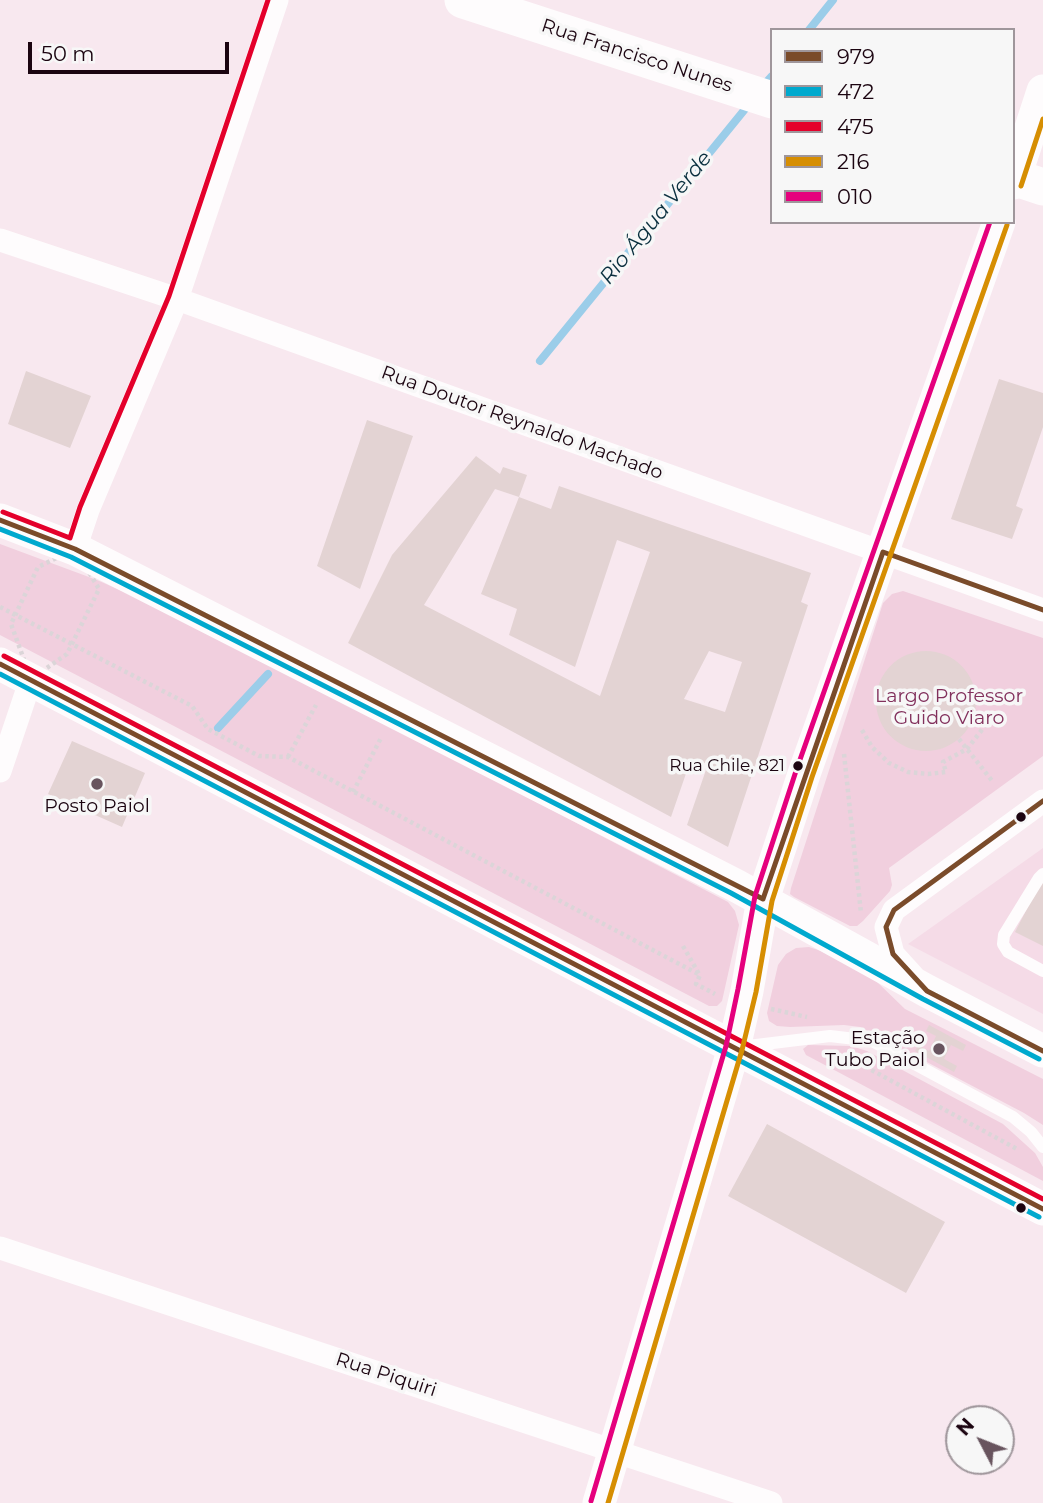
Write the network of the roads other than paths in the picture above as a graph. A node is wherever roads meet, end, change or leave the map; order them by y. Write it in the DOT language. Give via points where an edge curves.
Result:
graph roads {
  1 [pos="277,0"];
  2 [pos="463,0"];
  3 [pos="1043,91"];
  4 [pos="770,99"];
  5 [pos="1021,181"];
  6 [pos="998,224"];
  7 [pos="0,240"];
  8 [pos="177,299"];
  9 [pos="0,520"];
  10 [pos="75,549"];
  11 [pos="883,552"];
  12 [pos="1043,610"];
  13 [pos="0,664"];
  14 [pos="31,679"];
  15 [pos="0,771"];
  16 [pos="1041,807"];
  17 [pos="1043,874"];
  18 [pos="763,900"];
  19 [pos="1043,971"];
  20 [pos="927,991"];
  21 [pos="734,1048"];
  22 [pos="1043,1051"];
  23 [pos="1043,1147"];
  24 [pos="1043,1209"];
  25 [pos="0,1248"];
  26 [pos="616,1451"];
  27 [pos="599,1503"];
  28 [pos="771,1503"];
  1 -- 8 [label="street"];
  2 -- 4 [label="main road, Rua Francisco Nunes"];
  3 -- 5 [label="main road"];
  6 -- 11 [label="main road"];
  7 -- 8 [label="street, Rua Doutor Reynaldo Machado"];
  8 -- 10 [label="street"];
  8 -- 11 [label="street, Rua Doutor Reynaldo Machado"];
  9 -- 10 [label="main road"];
  10 -- 18 [label="main road"];
  11 -- 12 [label="street, Rua Doutor Reynaldo Machado"];
  11 -- 18 [label="main road"];
  13 -- 14 [label="main road"];
  14 -- 15 [label="street"];
  14 -- 21 [label="main road"];
  16 -- 20 [label="street" via="894,910 886,928 893,954"];
  17 -- 19 [label="lane" via="1004,935 1003,944 1008,952"];
  18 -- 20 [label="main road"];
  18 -- 21 [label="main road"];
  20 -- 22 [label="main road"];
  21 -- 23 [label="lane" via="830,1036 872,1041 1013,1117"];
  21 -- 24 [label="main road"];
  21 -- 26 [label="main road"];
  25 -- 26 [label="street, Rua Piquiri"];
  26 -- 27 [label="main road"];
  26 -- 28 [label="street, Rua Piquiri"];
}
